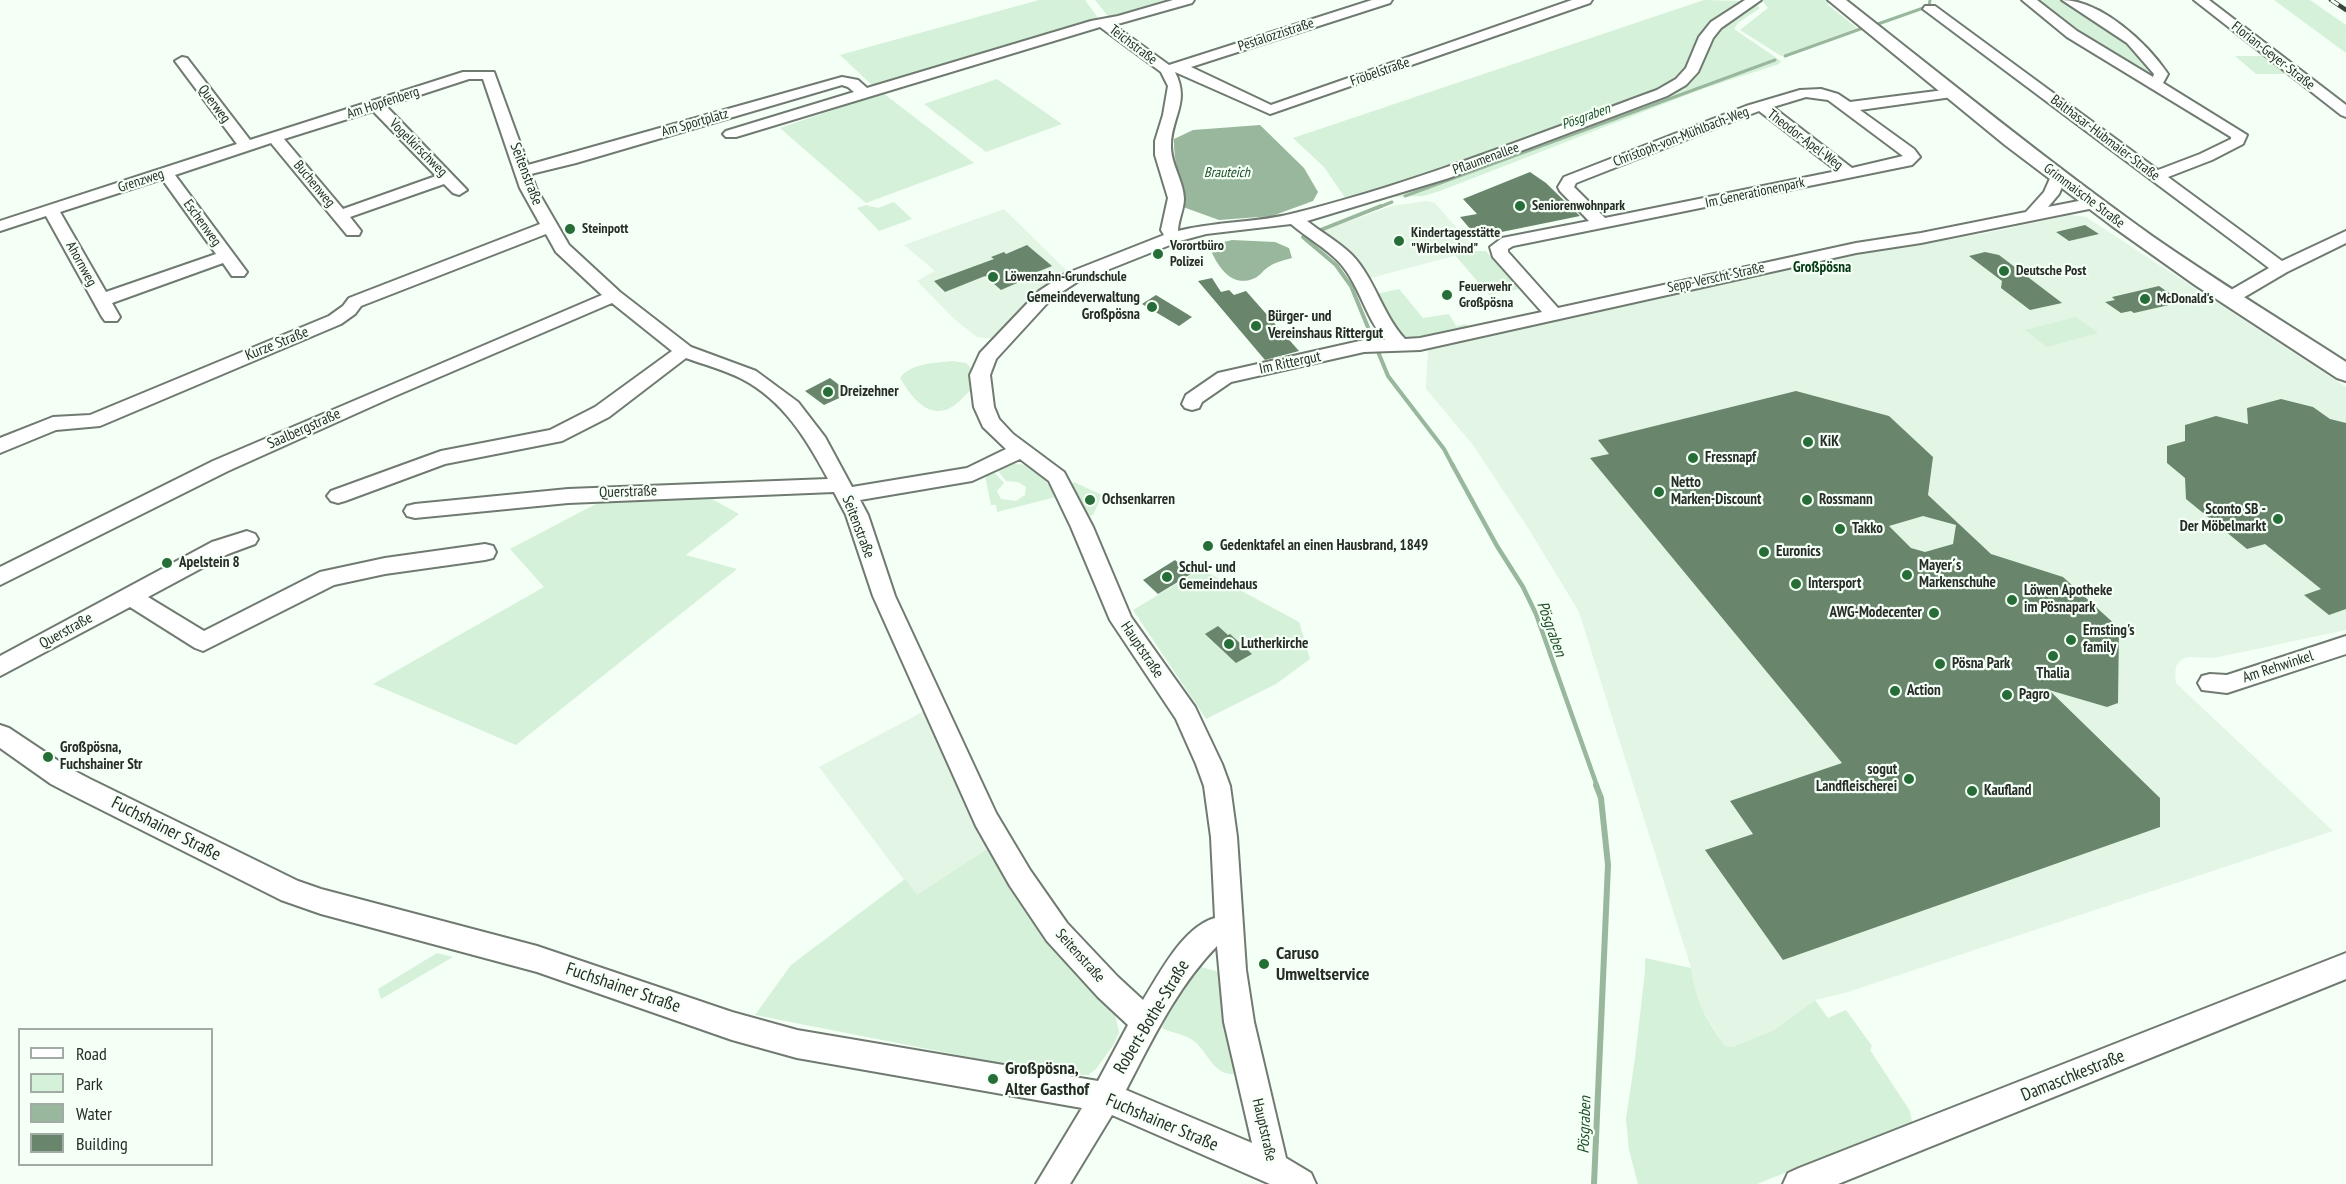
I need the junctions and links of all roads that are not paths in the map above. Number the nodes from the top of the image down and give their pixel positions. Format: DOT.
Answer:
graph roads {
  1 [pos="1187,0"];
  2 [pos="1385,0"];
  3 [pos="1585,0"];
  4 [pos="1754,0"];
  5 [pos="1836,0"];
  6 [pos="2029,0"];
  7 [pos="2069,0"];
  8 [pos="2200,0"];
  9 [pos="1930,9"];
  10 [pos="1104,24"];
  11 [pos="182,61"];
  12 [pos="1173,69"];
  13 [pos="484,74"];
  14 [pos="2152,83"];
  15 [pos="864,93"];
  16 [pos="1952,93"];
  17 [pos="376,105"];
  18 [pos="1762,106"];
  19 [pos="1847,107"];
  20 [pos="2346,112"];
  21 [pos="731,134"];
  22 [pos="278,137"];
  23 [pos="247,147"];
  24 [pos="523,171"];
  25 [pos="166,173"];
  26 [pos="1849,173"];
  27 [pos="2156,176"];
  28 [pos="447,177"];
  29 [pos="2058,177"];
  30 [pos="459,190"];
  31 [pos="2094,204"];
  32 [pos="51,210"];
  33 [pos="2033,214"];
  34 [pos="340,215"];
  35 [pos="1601,223"];
  36 [pos="0,226"];
  37 [pos="549,227"];
  38 [pos="1306,228"];
  39 [pos="353,231"];
  40 [pos="2346,236"];
  41 [pos="1174,237"];
  42 [pos="226,256"];
  43 [pos="2281,267"];
  44 [pos="238,272"];
  45 [pos="614,296"];
  46 [pos="2230,298"];
  47 [pos="102,300"];
  48 [pos="1554,314"];
  49 [pos="111,317"];
  50 [pos="1383,345"];
  51 [pos="684,351"];
  52 [pos="2346,373"];
  53 [pos="1192,404"];
  54 [pos="0,446"];
  55 [pos="1021,450"];
  56 [pos="844,489"];
  57 [pos="338,496"];
  58 [pos="416,511"];
  59 [pos="247,539"];
  60 [pos="485,552"];
  61 [pos="0,577"];
  62 [pos="131,595"];
  63 [pos="2346,645"];
  64 [pos="0,667"];
  65 [pos="2210,683"];
  66 [pos="0,735"];
  67 [pos="1229,928"];
  68 [pos="2346,966"];
  69 [pos="1146,1022"];
  70 [pos="1107,1097"];
  71 [pos="1273,1168"];
  72 [pos="1052,1184"];
  73 [pos="1300,1184"];
  74 [pos="1799,1184"];
  1 -- 10 [label="street, Am Sportplatz"];
  2 -- 12 [label="street, Pestalozzistraße"];
  3 -- 12 [label="street, Fröbelstraße"];
  4 -- 38 [label="street, Pflaumenallee"];
  5 -- 16 [label="main road, Grimmaische Straße"];
  6 -- 14 [label="street"];
  7 -- 14 [label="street"];
  8 -- 20 [label="street, Florian-Geyer-Straße"];
  9 -- 27 [label="street, Balthasar-Hubmaier-Straße"];
  10 -- 12 [label="street, Teichstraße"];
  10 -- 15 [label="street, Am Sportplatz"];
  11 -- 23 [label="street, Querweg"];
  12 -- 41 [label="street, Teichstraße"];
  13 -- 17 [label="street, Am Hopfenberg"];
  13 -- 24 [label="street, Seitenstraße"];
  14 -- 27 [label="street"];
  15 -- 21 [label="street, Am Sportplatz"];
  15 -- 24 [label="street, Am Sportplatz"];
  16 -- 19 [label="street"];
  16 -- 29 [label="main road, Grimmaische Straße"];
  17 -- 22 [label="street, Am Hopfenberg"];
  17 -- 28 [label="street, Vogelkirschweg"];
  18 -- 19 [label="street, Christoph-von-Mühlbach-Weg"];
  18 -- 26 [label="street, Theodor-Apel-Weg"];
  18 -- 35 [label="street, Christoph-von-Mühlbach-Weg"];
  19 -- 26 [label="street, Im Generationenpark"];
  22 -- 23 [label="street, Grenzweg"];
  22 -- 34 [label="street, Buchenweg"];
  23 -- 25 [label="street, Grenzweg"];
  24 -- 37 [label="street, Seitenstraße"];
  25 -- 32 [label="street, Grenzweg"];
  25 -- 42 [label="street, Eschenweg"];
  26 -- 35 [label="street, Im Generationenpark"];
  27 -- 43 [label="street, Balthasar-Hubmaier-Straße"];
  28 -- 30 [label="street, Vogelkirschweg"];
  28 -- 34 [label="street"];
  29 -- 31 [label="main road, Grimmaische Straße"];
  29 -- 33 [label="street"];
  31 -- 33 [label="street, Sepp-Verscht-Straße"];
  31 -- 46 [label="main road, Grimmaische Straße"];
  32 -- 36 [label="street, Grenzweg"];
  32 -- 47 [label="street, Ahornweg"];
  33 -- 48 [label="street, Sepp-Verscht-Straße"];
  34 -- 39 [label="street, Buchenweg"];
  35 -- 48 [label="street, Im Generationenpark"];
  37 -- 45 [label="street, Seitenstraße"];
  37 -- 54 [label="street, Kurze Straße"];
  38 -- 41 [label="street, Pflaumenallee"];
  38 -- 50 [label="street"];
  40 -- 43 [label="street"];
  41 -- 55 [label="street, Hauptstraße"];
  42 -- 44 [label="street, Eschenweg"];
  42 -- 47 [label="street"];
  43 -- 46 [label="street"];
  45 -- 51 [label="street, Seitenstraße"];
  45 -- 61 [label="street, Saalbergstraße"];
  46 -- 52 [label="main road, Grimmaische Straße"];
  47 -- 49 [label="street, Ahornweg"];
  48 -- 50 [label="street, Sepp-Verscht-Straße"];
  50 -- 53 [label="street, Im Rittergut"];
  51 -- 56 [label="street, Seitenstraße"];
  51 -- 57 [label="street"];
  55 -- 56 [label="street, Querstraße"];
  55 -- 67 [label="street, Hauptstraße"];
  56 -- 58 [label="street, Querstraße"];
  56 -- 69 [label="street, Seitenstraße"];
  59 -- 62 [label="street, Querstraße"];
  60 -- 62 [label="street"];
  62 -- 64 [label="street, Querstraße"];
  63 -- 65 [label="street, Am Rehwinkel"];
  66 -- 70 [label="street, Fuchshainer Straße"];
  67 -- 69 [label="street, Robert-Bothe-Straße"];
  67 -- 71 [label="street, Hauptstraße"];
  68 -- 74 [label="street, Damaschkestraße"];
  69 -- 70 [label="street, Robert-Bothe-Straße"];
  70 -- 71 [label="street, Fuchshainer Straße"];
  70 -- 72 [label="street, Robert-Bothe-Straße"];
  71 -- 73 [label="street, Hauptstraße"];
}
